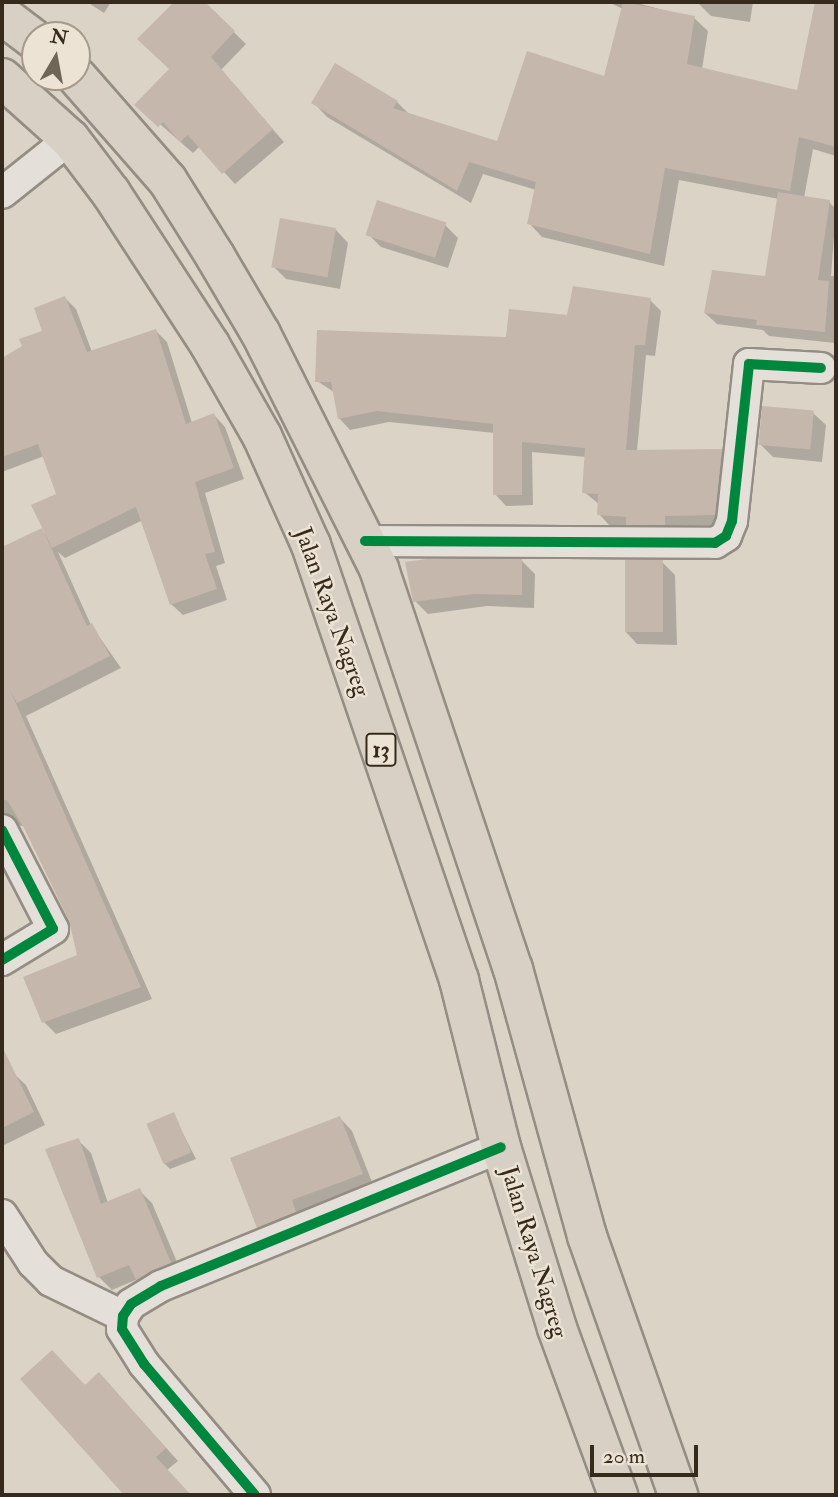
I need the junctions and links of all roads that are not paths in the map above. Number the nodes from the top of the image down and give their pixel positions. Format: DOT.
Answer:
graph roads {
  1 [pos="2,15"];
  2 [pos="21,29"];
  3 [pos="2,78"];
  4 [pos="89,91"];
  5 [pos="70,139"];
  6 [pos="2,193"];
  7 [pos="821,368"];
  8 [pos="365,541"];
  9 [pos="2,830"];
  10 [pos="2,960"];
  11 [pos="501,1147"];
  12 [pos="2,1215"];
  13 [pos="122,1316"];
  14 [pos="255,1495"];
  15 [pos="618,1495"];
  16 [pos="678,1495"];
  1 -- 2 [label="highway"];
  3 -- 5 [label="highway, Jalan Raya Nagreg / 13"];
  4 -- 8 [label="highway, Jalan Raya Nagreg / 13"];
  5 -- 6 [label="street"];
  5 -- 11 [label="highway, Jalan Raya Nagreg / 13"];
  7 -- 8 [label="street"];
  8 -- 16 [label="highway, Jalan Raya Nagreg / 13"];
  9 -- 10 [label="street"];
  11 -- 13 [label="street"];
  11 -- 15 [label="highway, Jalan Raya Nagreg / 13"];
  12 -- 13 [label="street"];
  13 -- 14 [label="street"];
}
